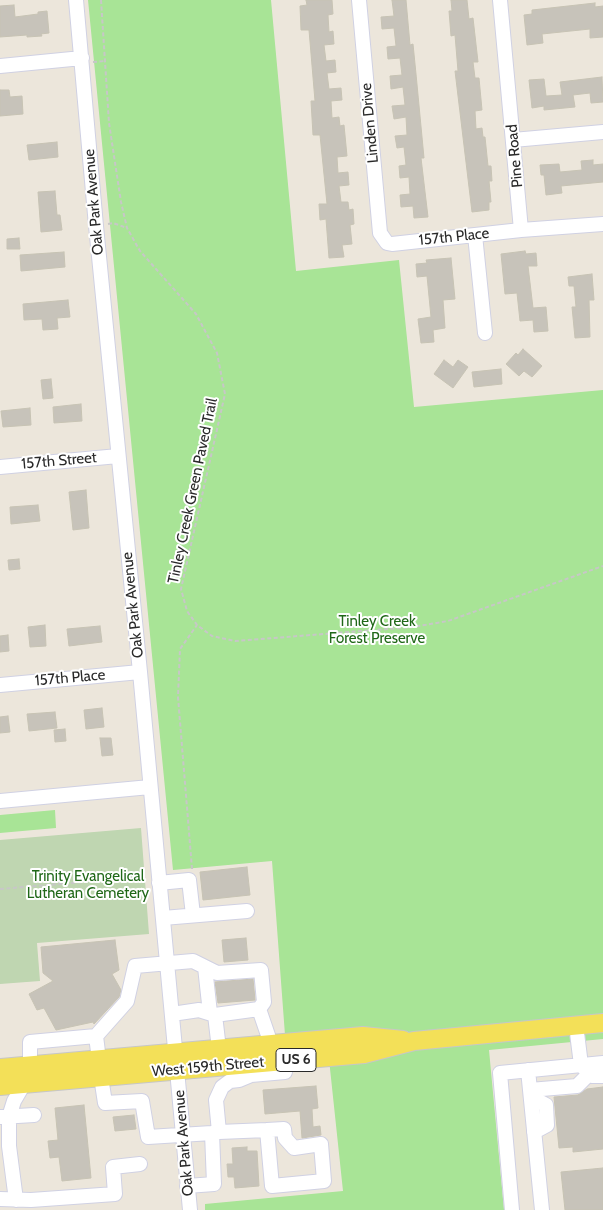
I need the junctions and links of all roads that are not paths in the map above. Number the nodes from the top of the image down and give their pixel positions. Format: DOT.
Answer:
graph roads {
  1 [pos="76,0"];
  2 [pos="359,0"];
  3 [pos="500,0"];
  4 [pos="88,60"];
  5 [pos="0,66"];
  6 [pos="603,132"];
  7 [pos="513,140"];
  8 [pos="603,224"];
  9 [pos="521,230"];
  10 [pos="475,235"];
  11 [pos="387,243"];
  12 [pos="485,332"];
  13 [pos="118,456"];
  14 [pos="0,467"];
  15 [pos="140,672"];
  16 [pos="0,685"];
  17 [pos="150,787"];
  18 [pos="0,801"];
  19 [pos="160,883"];
  20 [pos="247,910"];
  21 [pos="193,915"];
  22 [pos="163,918"];
  23 [pos="167,964"];
  24 [pos="206,967"];
  25 [pos="259,1009"];
  26 [pos="172,1014"];
  27 [pos="212,1014"];
  28 [pos="603,1023"];
  29 [pos="576,1026"];
  30 [pos="96,1036"];
  31 [pos="414,1041"];
  32 [pos="271,1044"];
  33 [pos="219,1049"];
  34 [pos="176,1052"];
  35 [pos="603,1063"];
  36 [pos="30,1066"];
  37 [pos="0,1068"];
  38 [pos="100,1068"];
  39 [pos="177,1070"];
  40 [pos="528,1070"];
  41 [pos="285,1072"];
  42 [pos="591,1072"];
  43 [pos="247,1073"];
  44 [pos="24,1084"];
  45 [pos="0,1086"];
  46 [pos="530,1094"];
  47 [pos="0,1103"];
  48 [pos="34,1115"];
  49 [pos="4,1117"];
  50 [pos="267,1130"];
  51 [pos="216,1133"];
  52 [pos="183,1135"];
  53 [pos="140,1164"];
  54 [pos="188,1186"];
  55 [pos="0,1199"];
  56 [pos="16,1200"];
  57 [pos="190,1210"];
  58 [pos="512,1210"];
  59 [pos="542,1210"];
  1 -- 4 [label="street, Oak Park Avenue"];
  2 -- 11 [label="street, Linden Drive"];
  3 -- 7 [label="street, Pine Road"];
  4 -- 5 [label="street"];
  4 -- 13 [label="street, Oak Park Avenue"];
  6 -- 7 [label="street"];
  7 -- 9 [label="street, Pine Road"];
  8 -- 9 [label="street"];
  9 -- 10 [label="street, 157th Place"];
  10 -- 11 [label="street, 157th Place"];
  10 -- 12 [label="street"];
  13 -- 14 [label="street, 157th Street"];
  13 -- 15 [label="street, Oak Park Avenue"];
  15 -- 16 [label="street, 157th Place"];
  15 -- 17 [label="street, Oak Park Avenue"];
  17 -- 18 [label="street"];
  17 -- 19 [label="street, Oak Park Avenue"];
  19 -- 21 [label="street"];
  19 -- 22 [label="street, Oak Park Avenue"];
  20 -- 21 [label="street"];
  21 -- 22 [label="street"];
  22 -- 23 [label="street, Oak Park Avenue"];
  23 -- 24 [label="street"];
  23 -- 26 [label="street, Oak Park Avenue"];
  23 -- 30 [label="street"];
  24 -- 25 [label="street"];
  24 -- 27 [label="street"];
  25 -- 27 [label="street"];
  25 -- 32 [label="street"];
  26 -- 27 [label="street"];
  26 -- 34 [label="street, Oak Park Avenue"];
  27 -- 33 [label="street"];
  28 -- 29 [label="main road, West 159th Street / US 6"];
  29 -- 31 [label="main road, West 159th Street / US 6"];
  29 -- 42 [label="street"];
  30 -- 36 [label="street"];
  30 -- 38 [label="street"];
  31 -- 32 [label="main road, West 159th Street / US 6"];
  31 -- 43 [label="main road, West 159th Street / US 6"];
  32 -- 33 [label="main road, West 159th Street / US 6"];
  33 -- 34 [label="main road, West 159th Street / US 6"];
  34 -- 38 [label="main road, West 159th Street / US 6"];
  34 -- 39 [label="street, Oak Park Avenue"];
  35 -- 42 [label="street"];
  36 -- 37 [label="main road, West 159th Street / US 6"];
  36 -- 38 [label="main road, West 159th Street / US 6"];
  38 -- 39 [label="main road, West 159th Street / US 6"];
  38 -- 44 [label="main road, West 159th Street / US 6"];
  38 -- 52 [label="street"];
  39 -- 43 [label="main road, West 159th Street / US 6"];
  39 -- 52 [label="street, Oak Park Avenue"];
  40 -- 42 [label="street"];
  40 -- 46 [label="street"];
  40 -- 58 [label="street"];
  41 -- 43 [label="street"];
  42 -- 46 [label="street"];
  43 -- 51 [label="street"];
  44 -- 45 [label="main road, West 159th Street / US 6"];
  44 -- 49 [label="street"];
  46 -- 59 [label="street"];
  47 -- 49 [label="street"];
  48 -- 49 [label="street"];
  49 -- 56 [label="street"];
  50 -- 50 [label="street"];
  50 -- 51 [label="street"];
  51 -- 52 [label="street"];
  51 -- 54 [label="street"];
  52 -- 54 [label="street, Oak Park Avenue"];
  53 -- 56 [label="street"];
  54 -- 57 [label="street, Oak Park Avenue"];
  55 -- 56 [label="street"];
}
